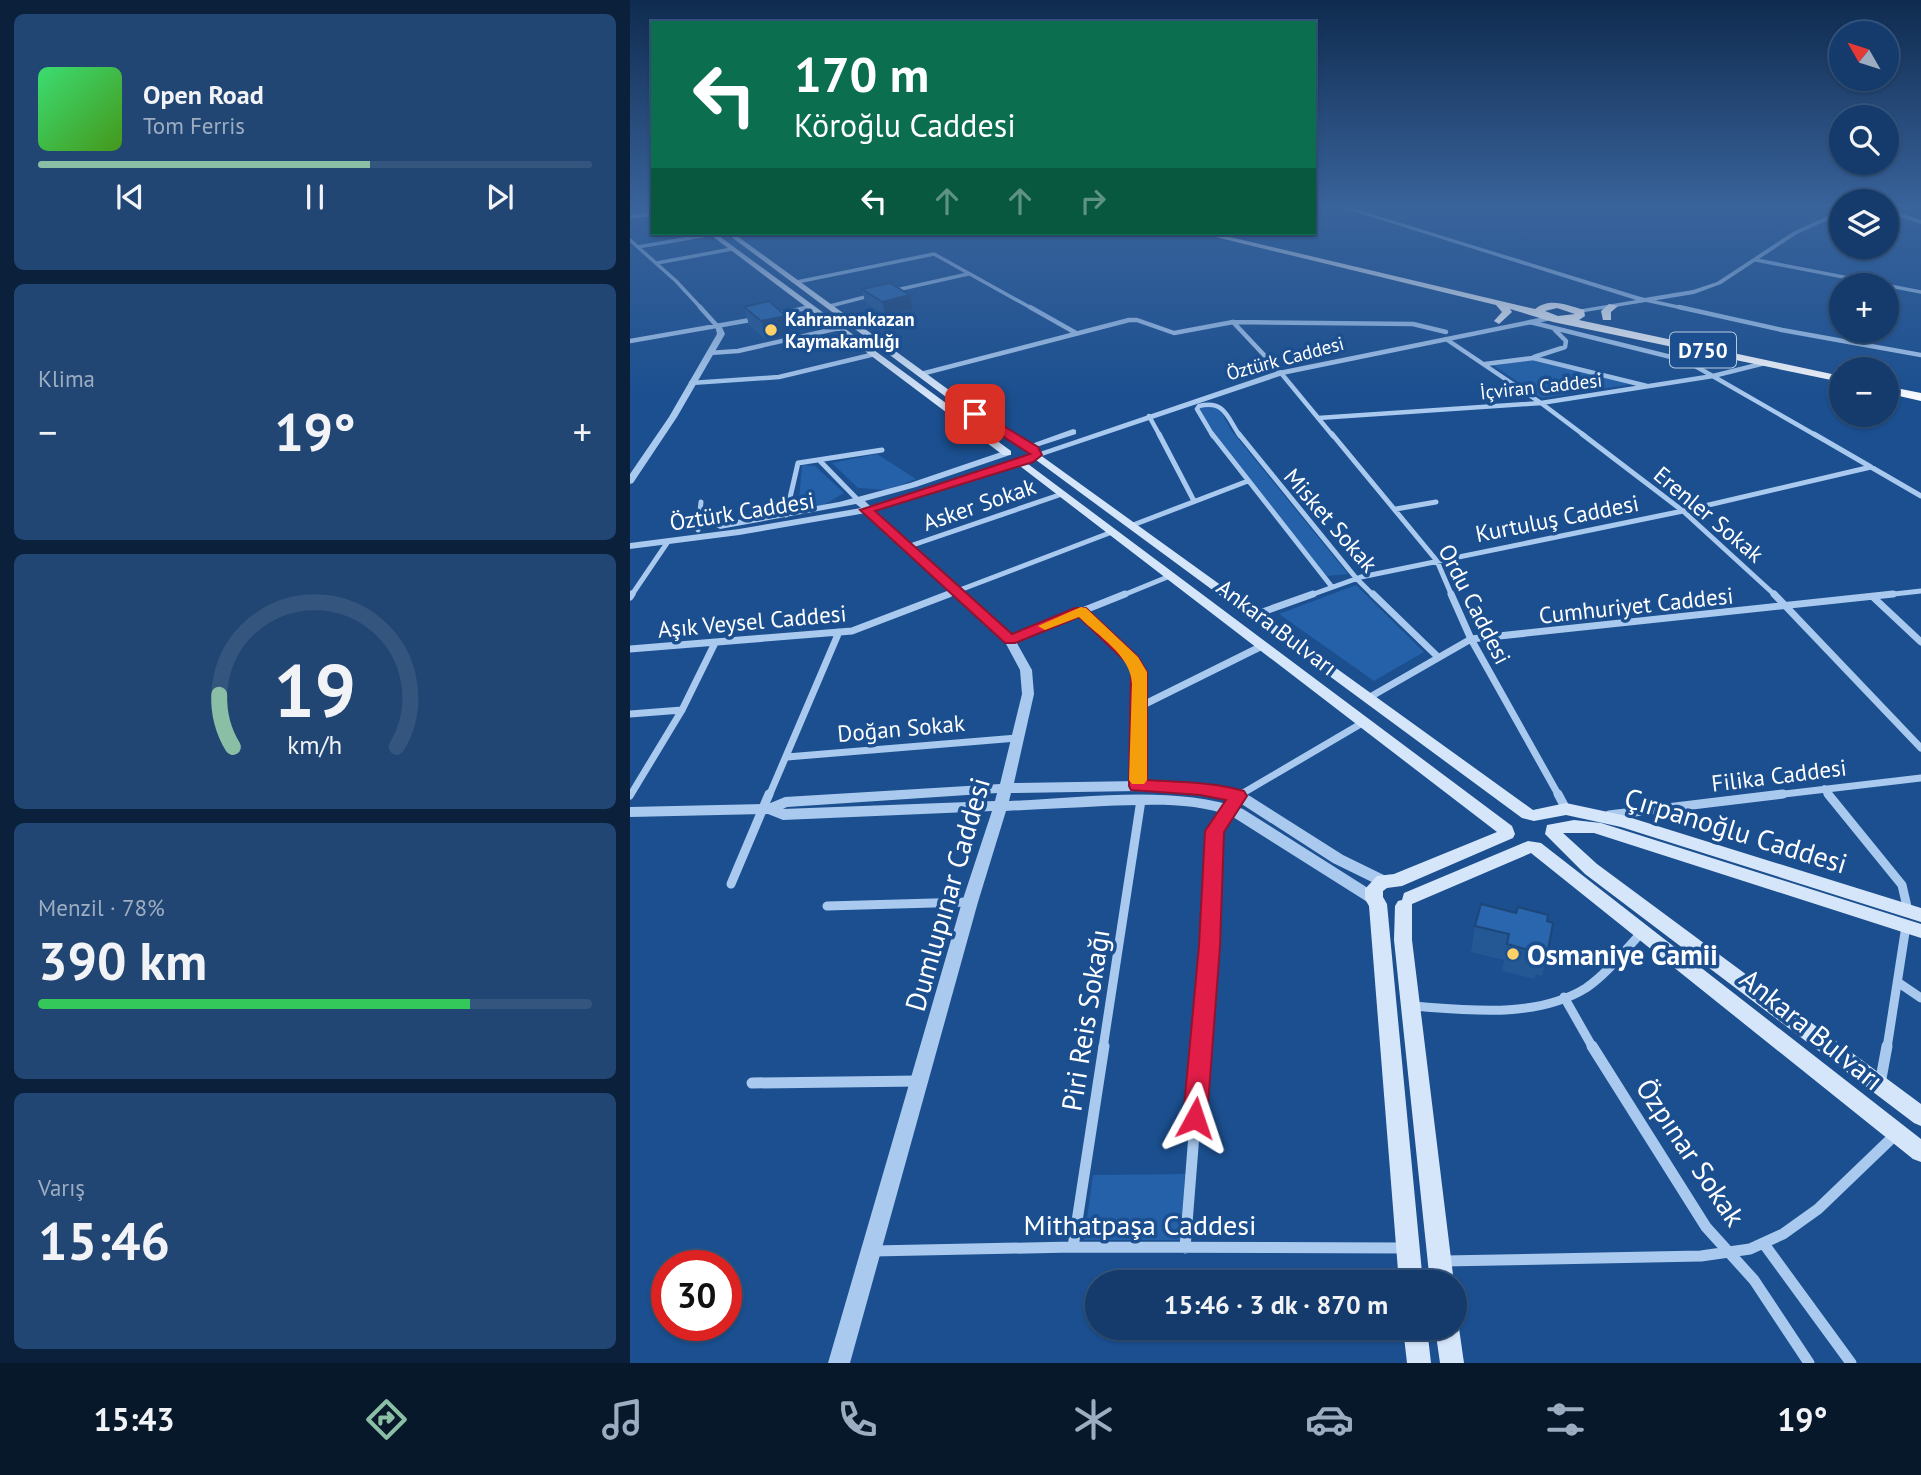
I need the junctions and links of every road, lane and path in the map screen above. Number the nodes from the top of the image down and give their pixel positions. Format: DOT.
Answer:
graph roads {
  1 [pos="664,271"];
  2 [pos="763,271"];
  3 [pos="781,271"];
  4 [pos="853,271"];
  5 [pos="962,271"];
  6 [pos="1362,271"];
  7 [pos="1395,271"];
  8 [pos="1548,271"];
  9 [pos="1739,271"];
  10 [pos="1811,271"];
  11 [pos="968,274"];
  12 [pos="797,282"];
  13 [pos="1921,292"];
  14 [pos="1637,298"];
  15 [pos="1499,303"];
  16 [pos="830,306"];
  17 [pos="1553,306"];
  18 [pos="1566,306"];
  19 [pos="1614,306"];
  20 [pos="812,307"];
  21 [pos="1579,312"];
  22 [pos="1543,315"];
  23 [pos="772,316"];
  24 [pos="758,318"];
  25 [pos="1608,318"];
  26 [pos="1565,320"];
  27 [pos="1499,321"];
  28 [pos="1530,321"];
  29 [pos="1233,322"];
  30 [pos="718,327"];
  31 [pos="839,328"];
  32 [pos="1555,329"];
  33 [pos="1076,333"];
  34 [pos="1446,335"];
  35 [pos="630,341"];
  36 [pos="709,353"];
  37 [pos="875,355"];
  38 [pos="1921,355"];
  39 [pos="1533,358"];
  40 [pos="1765,363"];
  41 [pos="1485,364"];
  42 [pos="1829,368"];
  43 [pos="1278,370"];
  44 [pos="921,374"];
  45 [pos="1713,376"];
  46 [pos="1829,376"];
  47 [pos="691,383"];
  48 [pos="1899,385"];
  49 [pos="1651,387"];
  50 [pos="1921,389"];
  51 [pos="1899,392"];
  52 [pos="1921,397"];
  53 [pos="1541,403"];
  54 [pos="1149,416"];
  55 [pos="1318,418"];
  56 [pos="882,450"];
  57 [pos="1032,451"];
  58 [pos="1007,453"];
  59 [pos="820,461"];
  60 [pos="1020,461"];
  61 [pos="1871,467"];
  62 [pos="630,481"];
  63 [pos="1248,481"];
  64 [pos="1062,494"];
  65 [pos="1921,496"];
  66 [pos="1194,501"];
  67 [pos="701,502"];
  68 [pos="1436,502"];
  69 [pos="862,505"];
  70 [pos="1396,509"];
  71 [pos="1683,511"];
  72 [pos="786,515"];
  73 [pos="1133,525"];
  74 [pos="698,530"];
  75 [pos="1112,532"];
  76 [pos="630,540"];
  77 [pos="667,543"];
  78 [pos="630,546"];
  79 [pos="907,547"];
  80 [pos="1437,561"];
  81 [pos="1170,576"];
  82 [pos="1356,578"];
  83 [pos="1332,587"];
  84 [pos="1921,591"];
  85 [pos="956,593"];
  86 [pos="630,597"];
  87 [pos="1872,597"];
  88 [pos="1788,607"];
  89 [pos="1081,611"];
  90 [pos="1254,615"];
  91 [pos="839,632"];
  92 [pos="1471,639"];
  93 [pos="1010,640"];
  94 [pos="1921,642"];
  95 [pos="715,643"];
  96 [pos="1262,646"];
  97 [pos="630,649"];
  98 [pos="1438,657"];
  99 [pos="1370,697"];
  100 [pos="1139,707"];
  101 [pos="681,710"];
  102 [pos="630,714"];
  103 [pos="1364,722"];
  104 [pos="1017,738"];
  105 [pos="1921,748"];
  106 [pos="787,757"];
  107 [pos="1921,778"];
  108 [pos="1006,788"];
  109 [pos="1824,789"];
  110 [pos="1139,793"];
  111 [pos="630,796"];
  112 [pos="1238,796"];
  113 [pos="999,805"];
  114 [pos="1228,808"];
  115 [pos="767,809"];
  116 [pos="1566,809"];
  117 [pos="630,813"];
  118 [pos="1531,814"];
  119 [pos="1599,816"];
  120 [pos="1507,832"];
  121 [pos="1553,832"];
  122 [pos="1532,847"];
  123 [pos="731,884"];
  124 [pos="1383,891"];
  125 [pos="970,902"];
  126 [pos="1407,902"];
  127 [pos="827,905"];
  128 [pos="1914,921"];
  129 [pos="1644,931"];
  130 [pos="1899,983"];
  131 [pos="1564,997"];
  132 [pos="1921,998"];
  133 [pos="1411,1006"];
  134 [pos="920,1081"];
  135 [pos="752,1083"];
  136 [pos="1880,1085"];
  137 [pos="1921,1116"];
  138 [pos="1897,1133"];
  139 [pos="1921,1152"];
  140 [pos="1764,1244"];
  141 [pos="1073,1247"];
  142 [pos="1185,1248"];
  143 [pos="1408,1248"];
  144 [pos="872,1251"];
  145 [pos="1730,1253"];
  146 [pos="1439,1261"];
  147 [pos="1410,1270"];
  148 [pos="1440,1270"];
  149 [pos="1416,1340"];
  150 [pos="1448,1340"];
  151 [pos="839,1363"];
  152 [pos="1419,1363"];
  153 [pos="1451,1363"];
  154 [pos="1809,1363"];
  155 [pos="1851,1363"];
  1 -- 30 [label="street"];
  2 -- 20 [label="main road, Ankara Bulvarı"];
  3 -- 12 [label="main road, Ankara Bulvarı"];
  4 -- 12 [label="street"];
  5 -- 11 [label="street"];
  6 -- 15 [label="highway"];
  7 -- 17 [label="highway"];
  8 -- 14 [label="street"];
  9 -- 14 [label="street"];
  10 -- 13 [label="street"];
  11 -- 16 [label="street"];
  11 -- 33 [label="street"];
  12 -- 16 [label="main road, Ankara Bulvarı"];
  14 -- 18 [label="street"];
  14 -- 19 [label="street"];
  14 -- 38 [label="street"];
  15 -- 22 [label="highway"];
  15 -- 27 [label="highway"];
  16 -- 44 [label="main road, Ankara Bulvarı"];
  17 -- 18 [label="highway"];
  17 -- 22 [label="highway"];
  18 -- 21 [label="highway"];
  19 -- 21 [label="street"];
  19 -- 25 [label="highway"];
  20 -- 23 [label="street"];
  20 -- 31 [label="main road, Ankara Bulvarı"];
  21 -- 25 [label="highway, D750"];
  21 -- 26 [label="highway"];
  22 -- 26 [label="highway"];
  22 -- 27 [label="street, Öztürk Caddesi"];
  22 -- 28 [label="street, Öztürk Caddesi"];
  24 -- 30 [label="street"];
  25 -- 42 [label="highway, D750"];
  26 -- 40 [label="highway, D750"];
  27 -- 34 [label="street, Öztürk Caddesi"];
  28 -- 32 [label="street"];
  28 -- 34 [label="street, Öztürk Caddesi"];
  29 -- 33 [label="street, Erenler Sokak"];
  29 -- 34 [label="street, Erenler Sokak"];
  29 -- 43 [label="street, Ordu Caddesi"];
  30 -- 35 [label="street"];
  30 -- 36 [label="street"];
  31 -- 36 [label="street"];
  31 -- 37 [label="main road, Ankara Bulvarı"];
  32 -- 39 [label="street"];
  32 -- 45 [label="street"];
  33 -- 44 [label="street"];
  34 -- 41 [label="street, Erenler Sokak"];
  34 -- 43 [label="street, Öztürk Caddesi"];
  36 -- 47 [label="street"];
  37 -- 47 [label="street"];
  37 -- 58 [label="main road, Ankara Bulvarı"];
  39 -- 41 [label="street"];
  39 -- 49 [label="street"];
  40 -- 45 [label="street, İçviran Caddesi"];
  40 -- 46 [label="highway, D750"];
  41 -- 53 [label="street, Erenler Sokak"];
  43 -- 54 [label="street, Öztürk Caddesi"];
  43 -- 55 [label="street, Ordu Caddesi"];
  43 -- 57 [label="street, Öztürk Caddesi"];
  44 -- 57 [label="main road, Ankara Bulvarı"];
  45 -- 49 [label="street, İçviran Caddesi"];
  45 -- 61 [label="street"];
  47 -- 62 [label="street"];
  48 -- 50 [label="highway"];
  49 -- 53 [label="street, İçviran Caddesi"];
  51 -- 52 [label="highway"];
  53 -- 55 [label="street, İçviran Caddesi"];
  53 -- 71 [label="street, Erenler Sokak"];
  54 -- 57 [label="street, Öztürk Caddesi"];
  54 -- 66 [label="street"];
  55 -- 70 [label="street, Ordu Caddesi"];
  56 -- 59 [label="street"];
  57 -- 58 [label="main road"];
  57 -- 60 [label="main road"];
  57 -- 73 [label="main road, Ankara Bulvarı"];
  58 -- 60 [label="main road, Ankara Bulvarı"];
  58 -- 69 [label="street, Öztürk Caddesi"];
  59 -- 69 [label="street"];
  59 -- 72 [label="street"];
  60 -- 64 [label="main road, Ankara Bulvarı"];
  60 -- 69 [label="street, Öztürk Caddesi"];
  61 -- 65 [label="street"];
  61 -- 71 [label="street, Kurtuluş Caddesi"];
  63 -- 66 [label="street"];
  63 -- 82 [label="street, Misket Sokak"];
  63 -- 83 [label="street"];
  64 -- 75 [label="main road, Ankara Bulvarı"];
  64 -- 79 [label="street, Asker Sokak"];
  66 -- 73 [label="street"];
  67 -- 74 [label="street"];
  68 -- 70 [label="street"];
  69 -- 72 [label="street, Öztürk Caddesi"];
  69 -- 77 [label="street, Öztürk Caddesi"];
  69 -- 79 [label="street, Dumlupınar Caddesi"];
  70 -- 80 [label="street, Ordu Caddesi"];
  71 -- 80 [label="street, Kurtuluş Caddesi"];
  71 -- 88 [label="street, Erenler Sokak"];
  72 -- 74 [label="street, Öztürk Caddesi"];
  73 -- 90 [label="main road, Ankara Bulvarı"];
  74 -- 76 [label="street, Öztürk Caddesi"];
  75 -- 81 [label="main road, Ankara Bulvarı"];
  75 -- 85 [label="street, Aşık Veysel Caddesi"];
  77 -- 78 [label="street, Öztürk Caddesi"];
  77 -- 86 [label="street"];
  79 -- 85 [label="street, Dumlupınar Caddesi"];
  80 -- 82 [label="street, Kurtuluş Caddesi"];
  80 -- 92 [label="street, Ordu Caddesi"];
  81 -- 89 [label="street"];
  81 -- 96 [label="main road, Ankara Bulvarı"];
  82 -- 83 [label="street, Kurtuluş Caddesi"];
  82 -- 98 [label="street, Misket Sokak"];
  83 -- 90 [label="street, Kurtuluş Caddesi"];
  84 -- 87 [label="street, Cumhuriyet Caddesi"];
  85 -- 91 [label="street, Aşık Veysel Caddesi"];
  85 -- 93 [label="street, Dumlupınar Caddesi"];
  87 -- 88 [label="street, Cumhuriyet Caddesi"];
  87 -- 94 [label="street"];
  88 -- 92 [label="street, Cumhuriyet Caddesi"];
  88 -- 105 [label="street, Erenler Sokak"];
  89 -- 93 [label="street"];
  89 -- 100 [label="street, Piri Reis Sokağı"];
  90 -- 99 [label="main road, Ankara Bulvarı"];
  91 -- 95 [label="street, Aşık Veysel Caddesi"];
  91 -- 106 [label="street"];
  92 -- 98 [label="street, Cumhuriyet Caddesi"];
  92 -- 116 [label="street, Ordu Caddesi"];
  93 -- 104 [label="street, Dumlupınar Caddesi"];
  95 -- 97 [label="street, Aşık Veysel Caddesi"];
  95 -- 101 [label="street"];
  96 -- 100 [label="street"];
  96 -- 103 [label="main road, Ankara Bulvarı"];
  98 -- 99 [label="street, Cumhuriyet Caddesi"];
  99 -- 118 [label="main road, Ankara Bulvarı"];
  100 -- 110 [label="street, Piri Reis Sokağı"];
  101 -- 102 [label="street"];
  101 -- 111 [label="street"];
  103 -- 112 [label="street"];
  103 -- 120 [label="main road, Ankara Bulvarı"];
  104 -- 106 [label="street, Doğan Sokak"];
  104 -- 108 [label="street, Dumlupınar Caddesi"];
  106 -- 115 [label="street"];
  107 -- 109 [label="street, Filika Caddesi"];
  108 -- 110 [label="street"];
  108 -- 113 [label="street, Dumlupınar Caddesi"];
  108 -- 115 [label="street"];
  109 -- 119 [label="street, Filika Caddesi"];
  109 -- 128 [label="street"];
  110 -- 112 [label="street"];
  110 -- 113 [label="street"];
  110 -- 114 [label="street"];
  110 -- 141 [label="street, Piri Reis Sokağı"];
  112 -- 114 [label="street"];
  112 -- 124 [label="street"];
  113 -- 115 [label="street"];
  113 -- 125 [label="street, Dumlupınar Caddesi"];
  114 -- 124 [label="street"];
  114 -- 142 [label="street"];
  115 -- 117 [label="street"];
  115 -- 123 [label="street"];
  116 -- 118 [label="main road, Çırpanoğlu Caddesi"];
  116 -- 119 [label="main road, Çırpanoğlu Caddesi"];
  118 -- 120 [label="main road"];
  118 -- 121 [label="main road, Ankara Bulvarı"];
  119 -- 128 [label="main road, Çırpanoğlu Caddesi"];
  120 -- 122 [label="main road, Ankara Bulvarı"];
  120 -- 124 [label="main road"];
  121 -- 122 [label="main road"];
  121 -- 128 [label="main road, Çırpanoğlu Caddesi"];
  121 -- 136 [label="main road, Ankara Bulvarı"];
  122 -- 126 [label="main road"];
  122 -- 129 [label="main road, Ankara Bulvarı"];
  124 -- 126 [label="main road"];
  124 -- 126 [label="main road"];
  124 -- 143 [label="main road"];
  125 -- 127 [label="street"];
  125 -- 134 [label="street, Dumlupınar Caddesi"];
  126 -- 133 [label="main road"];
  128 -- 130 [label="street"];
  129 -- 131 [label="street"];
  129 -- 138 [label="main road, Ankara Bulvarı"];
  130 -- 132 [label="street"];
  130 -- 136 [label="street"];
  131 -- 133 [label="street"];
  131 -- 145 [label="street, Özpınar Sokak"];
  133 -- 146 [label="main road"];
  134 -- 135 [label="street"];
  134 -- 144 [label="street, Dumlupınar Caddesi"];
  136 -- 137 [label="main road, Ankara Bulvarı"];
  138 -- 139 [label="main road, Ankara Bulvarı"];
  138 -- 140 [label="street"];
  140 -- 145 [label="street"];
  140 -- 155 [label="street"];
  141 -- 142 [label="street, Mithatpaşa Caddesi"];
  141 -- 144 [label="street, Mithatpaşa Caddesi"];
  142 -- 143 [label="street, Mithatpaşa Caddesi"];
  143 -- 147 [label="main road"];
  144 -- 151 [label="street, Dumlupınar Caddesi"];
  145 -- 146 [label="street"];
  145 -- 154 [label="street, Özpınar Sokak"];
  146 -- 148 [label="main road"];
  149 -- 152 [label="main road"];
  150 -- 153 [label="main road"];
}
